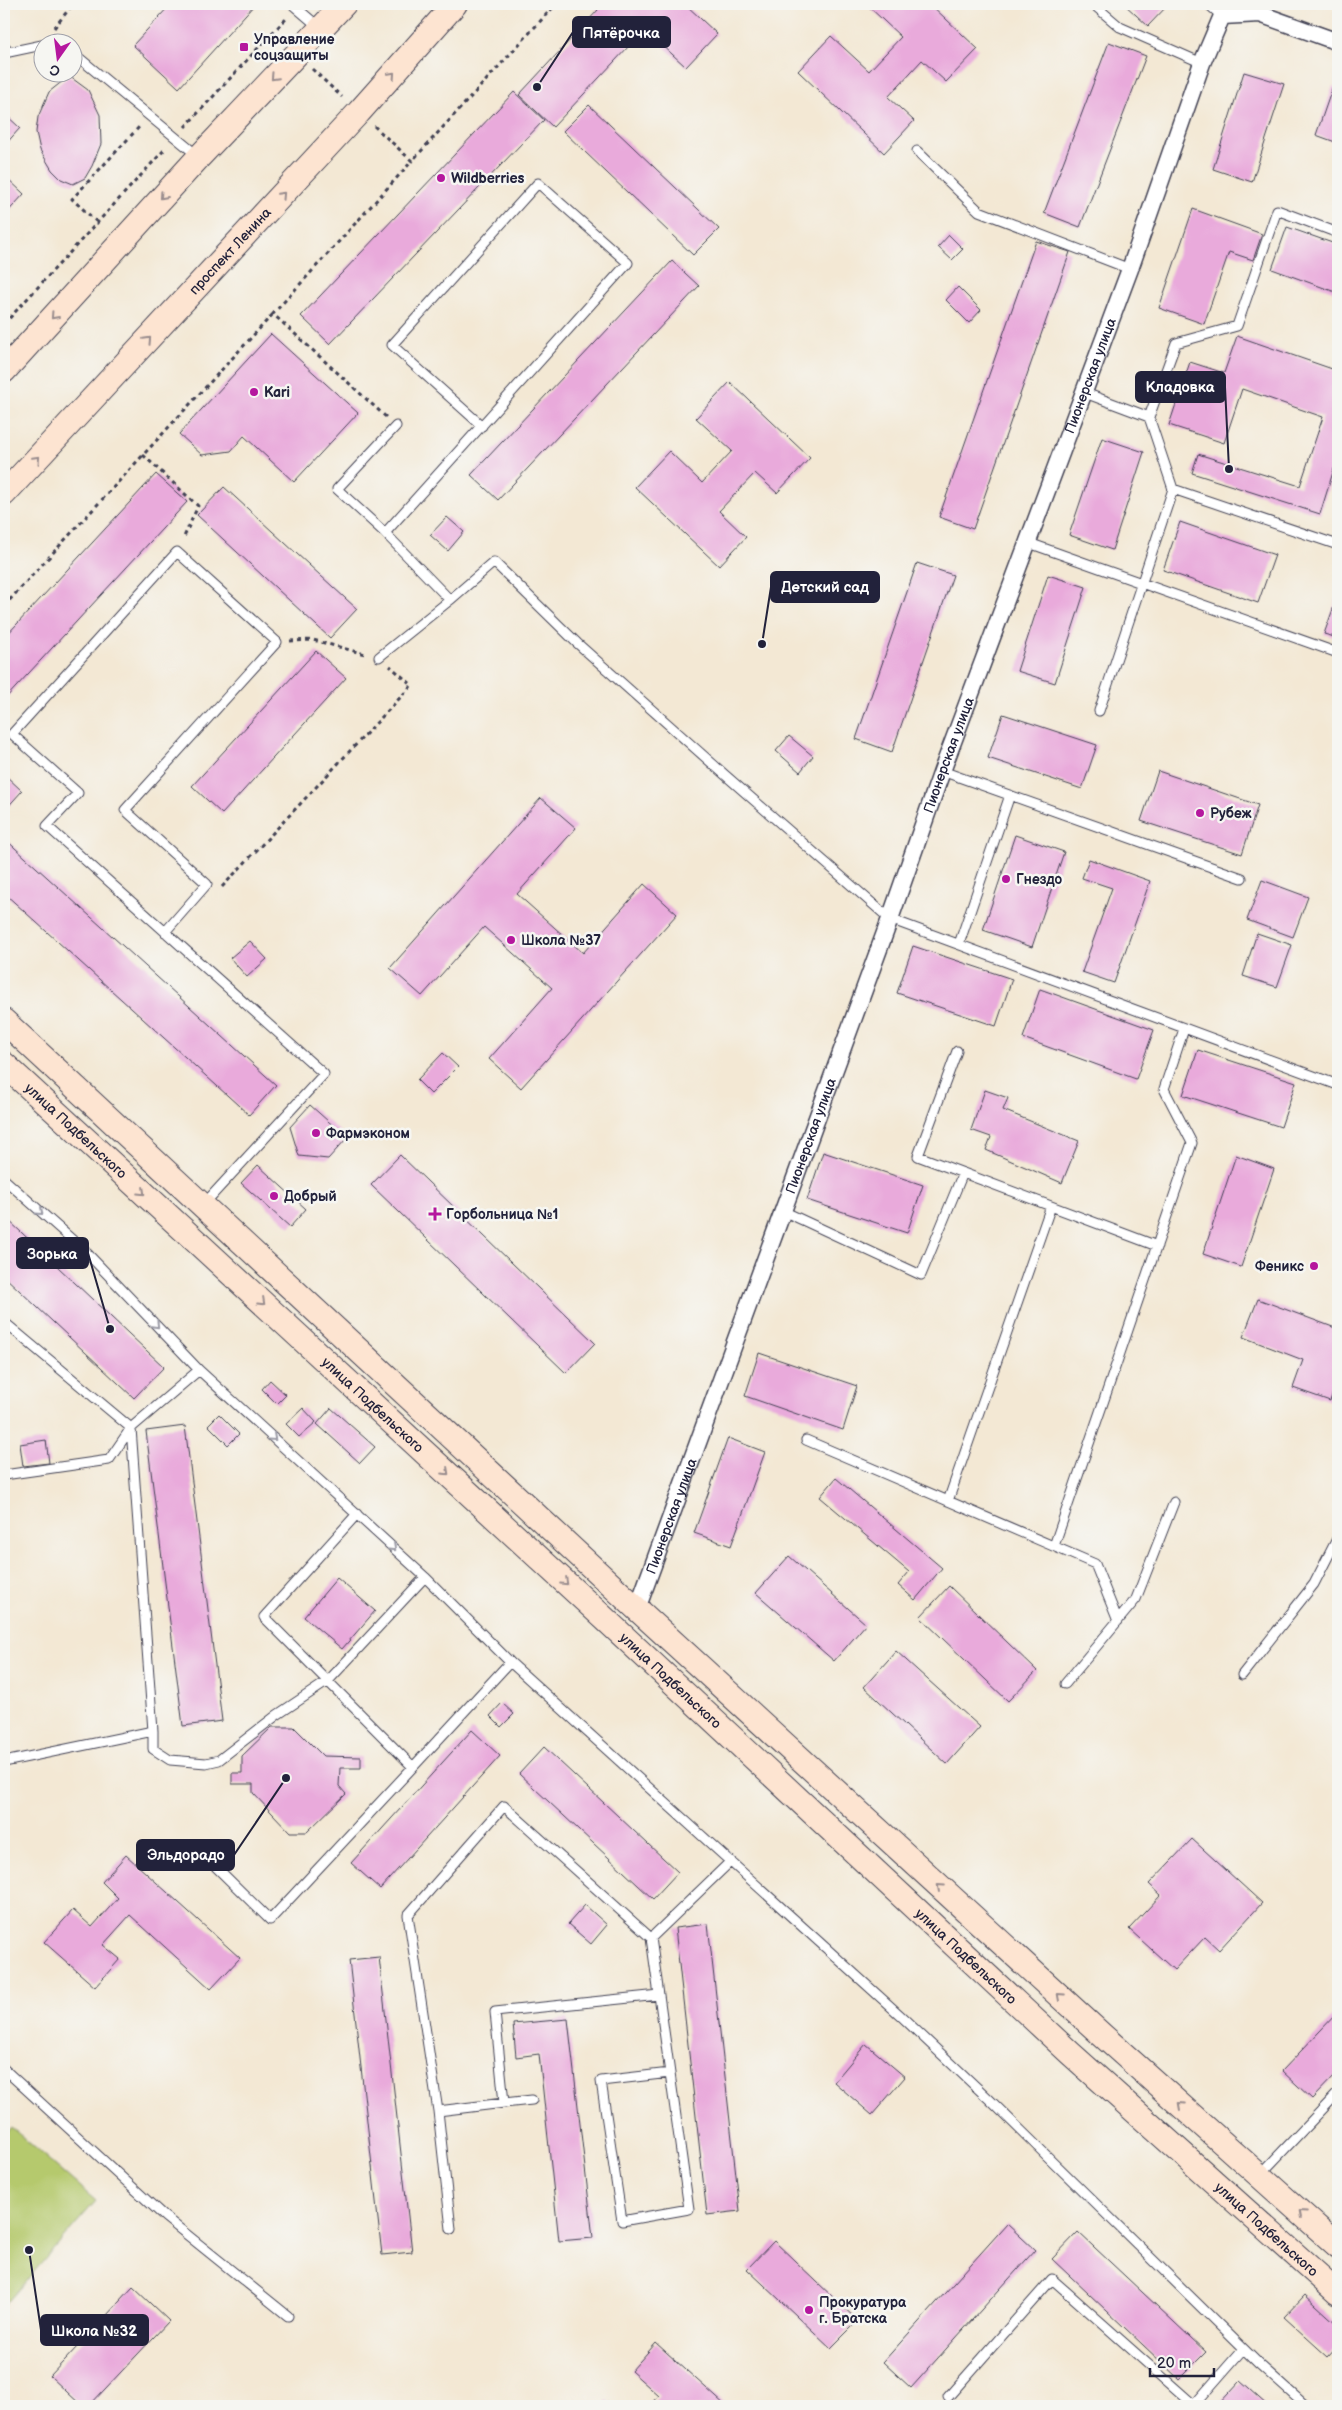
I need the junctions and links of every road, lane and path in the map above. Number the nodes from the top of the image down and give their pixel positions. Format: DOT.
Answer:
graph roads {
  1 [pos="73,4"];
  2 [pos="344,4"];
  3 [pos="455,4"];
  4 [pos="556,4"];
  5 [pos="1093,4"];
  6 [pos="1208,4"];
  7 [pos="294,6"];
  8 [pos="1224,10"];
  9 [pos="320,28"];
  10 [pos="55,32"];
  11 [pos="273,32"];
  12 [pos="1338,42"];
  13 [pos="4,47"];
  14 [pos="32,48"];
  15 [pos="296,54"];
  16 [pos="82,60"];
  17 [pos="1202,63"];
  18 [pos="359,112"];
  19 [pos="149,116"];
  20 [pos="176,138"];
  21 [pos="918,150"];
  22 [pos="199,157"];
  23 [pos="412,161"];
  24 [pos="98,222"];
  25 [pos="1338,233"];
  26 [pos="1130,269"];
  27 [pos="273,314"];
  28 [pos="4,324"];
  29 [pos="4,372"];
  30 [pos="1085,393"];
  31 [pos="1149,417"];
  32 [pos="396,426"];
  33 [pos="482,426"];
  34 [pos="143,455"];
  35 [pos="1173,489"];
  36 [pos="4,494"];
  37 [pos="385,533"];
  38 [pos="1029,544"];
  39 [pos="1338,545"];
  40 [pos="177,552"];
  41 [pos="1141,583"];
  42 [pos="450,600"];
  43 [pos="4,606"];
  44 [pos="277,642"];
  45 [pos="1338,653"];
  46 [pos="379,657"];
  47 [pos="1099,711"];
  48 [pos="942,771"];
  49 [pos="1010,794"];
  50 [pos="1242,878"];
  51 [pos="207,884"];
  52 [pos="890,919"];
  53 [pos="165,932"];
  54 [pos="959,944"];
  55 [pos="4,1022"];
  56 [pos="1184,1028"];
  57 [pos="958,1051"];
  58 [pos="4,1064"];
  59 [pos="1338,1085"];
  60 [pos="963,1173"];
  61 [pos="4,1179"];
  62 [pos="202,1206"];
  63 [pos="1050,1206"];
  64 [pos="783,1212"];
  65 [pos="1157,1246"];
  66 [pos="4,1322"];
  67 [pos="199,1370"];
  68 [pos="131,1428"];
  69 [pos="806,1440"];
  70 [pos="4,1475"];
  71 [pos="948,1501"];
  72 [pos="1174,1502"];
  73 [pos="357,1514"];
  74 [pos="1338,1537"];
  75 [pos="1054,1546"];
  76 [pos="424,1577"];
  77 [pos="637,1609"];
  78 [pos="1118,1621"];
  79 [pos="510,1662"];
  80 [pos="1242,1674"];
  81 [pos="328,1681"];
  82 [pos="1066,1684"];
  83 [pos="153,1731"];
  84 [pos="788,1747"];
  85 [pos="4,1762"];
  86 [pos="413,1767"];
  87 [pos="767,1770"];
  88 [pos="731,1861"];
  89 [pos="213,1864"];
  90 [pos="651,1938"];
  91 [pos="659,1995"];
  92 [pos="4,2069"];
  93 [pos="670,2074"];
  94 [pos="1338,2093"];
  95 [pos="532,2100"];
  96 [pos="504,2103"];
  97 [pos="438,2111"];
  98 [pos="1260,2175"];
  99 [pos="451,2230"];
  100 [pos="1338,2246"];
  101 [pos="1338,2293"];
  102 [pos="288,2316"];
  103 [pos="1243,2349"];
  104 [pos="948,2397"];
  105 [pos="1195,2406"];
  106 [pos="1306,2406"];
  1 -- 10 [label="path"];
  2 -- 9 [label="main road"];
  18 -- 3 [label="main road, проспект Ленина, one-way"];
  4 -- 23 [label="path"];
  5 -- 17 [label="lane"];
  6 -- 8 [label="lane"];
  7 -- 9 [label="lane"];
  7 -- 11 [label="path"];
  8 -- 12 [label="street"];
  8 -- 17 [label="street, Пионерская улица"];
  9 -- 15 [label="main road"];
  11 -- 15 [label="path"];
  11 -- 20 [label="path"];
  13 -- 14 [label="lane"];
  15 -- 18 [label="path"];
  15 -- 22 [label="main road, one-way"];
  16 -- 19 [label="lane"];
  17 -- 26 [label="street, Пионерская улица"];
  18 -- 23 [label="path"];
  36 -- 18 [label="main road, проспект Ленина, one-way"];
  19 -- 20 [label="lane"];
  19 -- 24 [label="path"];
  20 -- 22 [label="lane"];
  20 -- 24 [label="path"];
  21 -- 26 [label="lane"];
  22 -- 29 [label="main road, one-way"];
  23 -- 27 [label="path"];
  24 -- 28 [label="path"];
  25 -- 31 [label="lane"];
  26 -- 30 [label="street, Пионерская улица"];
  27 -- 32 [label="path"];
  27 -- 34 [label="path"];
  30 -- 31 [label="lane"];
  30 -- 38 [label="street, Пионерская улица"];
  31 -- 35 [label="lane"];
  32 -- 37 [label="lane"];
  33 -- 33 [label="lane"];
  33 -- 37 [label="lane"];
  34 -- 40 [label="path"];
  34 -- 43 [label="path"];
  35 -- 39 [label="lane"];
  35 -- 41 [label="lane"];
  37 -- 42 [label="lane"];
  38 -- 41 [label="lane"];
  38 -- 48 [label="street, Пионерская улица"];
  40 -- 44 [label="lane"];
  40 -- 53 [label="lane"];
  41 -- 45 [label="lane"];
  41 -- 47 [label="lane"];
  42 -- 46 [label="lane"];
  42 -- 52 [label="lane"];
  44 -- 46 [label="path"];
  44 -- 51 [label="lane"];
  46 -- 51 [label="path"];
  48 -- 49 [label="lane"];
  48 -- 52 [label="street, Пионерская улица"];
  49 -- 50 [label="lane"];
  49 -- 54 [label="lane"];
  51 -- 53 [label="lane"];
  52 -- 54 [label="lane"];
  52 -- 64 [label="street, Пионерская улица"];
  53 -- 62 [label="lane"];
  54 -- 56 [label="lane"];
  55 -- 62 [label="main road"];
  56 -- 59 [label="lane"];
  56 -- 65 [label="lane"];
  57 -- 60 [label="lane"];
  58 -- 87 [label="main road, улица Подбельского, one-way"];
  60 -- 63 [label="lane"];
  60 -- 64 [label="lane"];
  61 -- 67 [label="lane, one-way"];
  62 -- 77 [label="main road"];
  63 -- 65 [label="lane"];
  63 -- 71 [label="lane"];
  64 -- 77 [label="street, Пионерская улица"];
  65 -- 75 [label="lane"];
  66 -- 68 [label="lane"];
  67 -- 68 [label="lane"];
  67 -- 73 [label="lane, one-way"];
  68 -- 70 [label="lane"];
  68 -- 83 [label="lane"];
  69 -- 71 [label="lane"];
  71 -- 75 [label="lane"];
  72 -- 78 [label="lane"];
  73 -- 76 [label="lane, one-way"];
  73 -- 81 [label="lane"];
  74 -- 80 [label="lane"];
  75 -- 78 [label="lane"];
  76 -- 79 [label="lane"];
  76 -- 81 [label="lane"];
  77 -- 84 [label="main road"];
  78 -- 82 [label="lane"];
  79 -- 86 [label="lane"];
  79 -- 88 [label="lane"];
  81 -- 83 [label="lane"];
  81 -- 86 [label="lane"];
  83 -- 85 [label="lane"];
  84 -- 87 [label="main road"];
  98 -- 84 [label="main road, one-way"];
  86 -- 89 [label="lane"];
  87 -- 101 [label="main road, улица Подбельского"];
  88 -- 90 [label="lane"];
  88 -- 103 [label="lane"];
  90 -- 91 [label="lane"];
  90 -- 97 [label="lane"];
  91 -- 93 [label="lane"];
  91 -- 96 [label="lane"];
  92 -- 102 [label="lane"];
  94 -- 98 [label="lane"];
  95 -- 96 [label="lane"];
  96 -- 97 [label="lane"];
  97 -- 99 [label="lane"];
  100 -- 98 [label="main road, one-way"];
  103 -- 105 [label="lane"];
  103 -- 106 [label="lane"];
  104 -- 105 [label="lane"];
}
